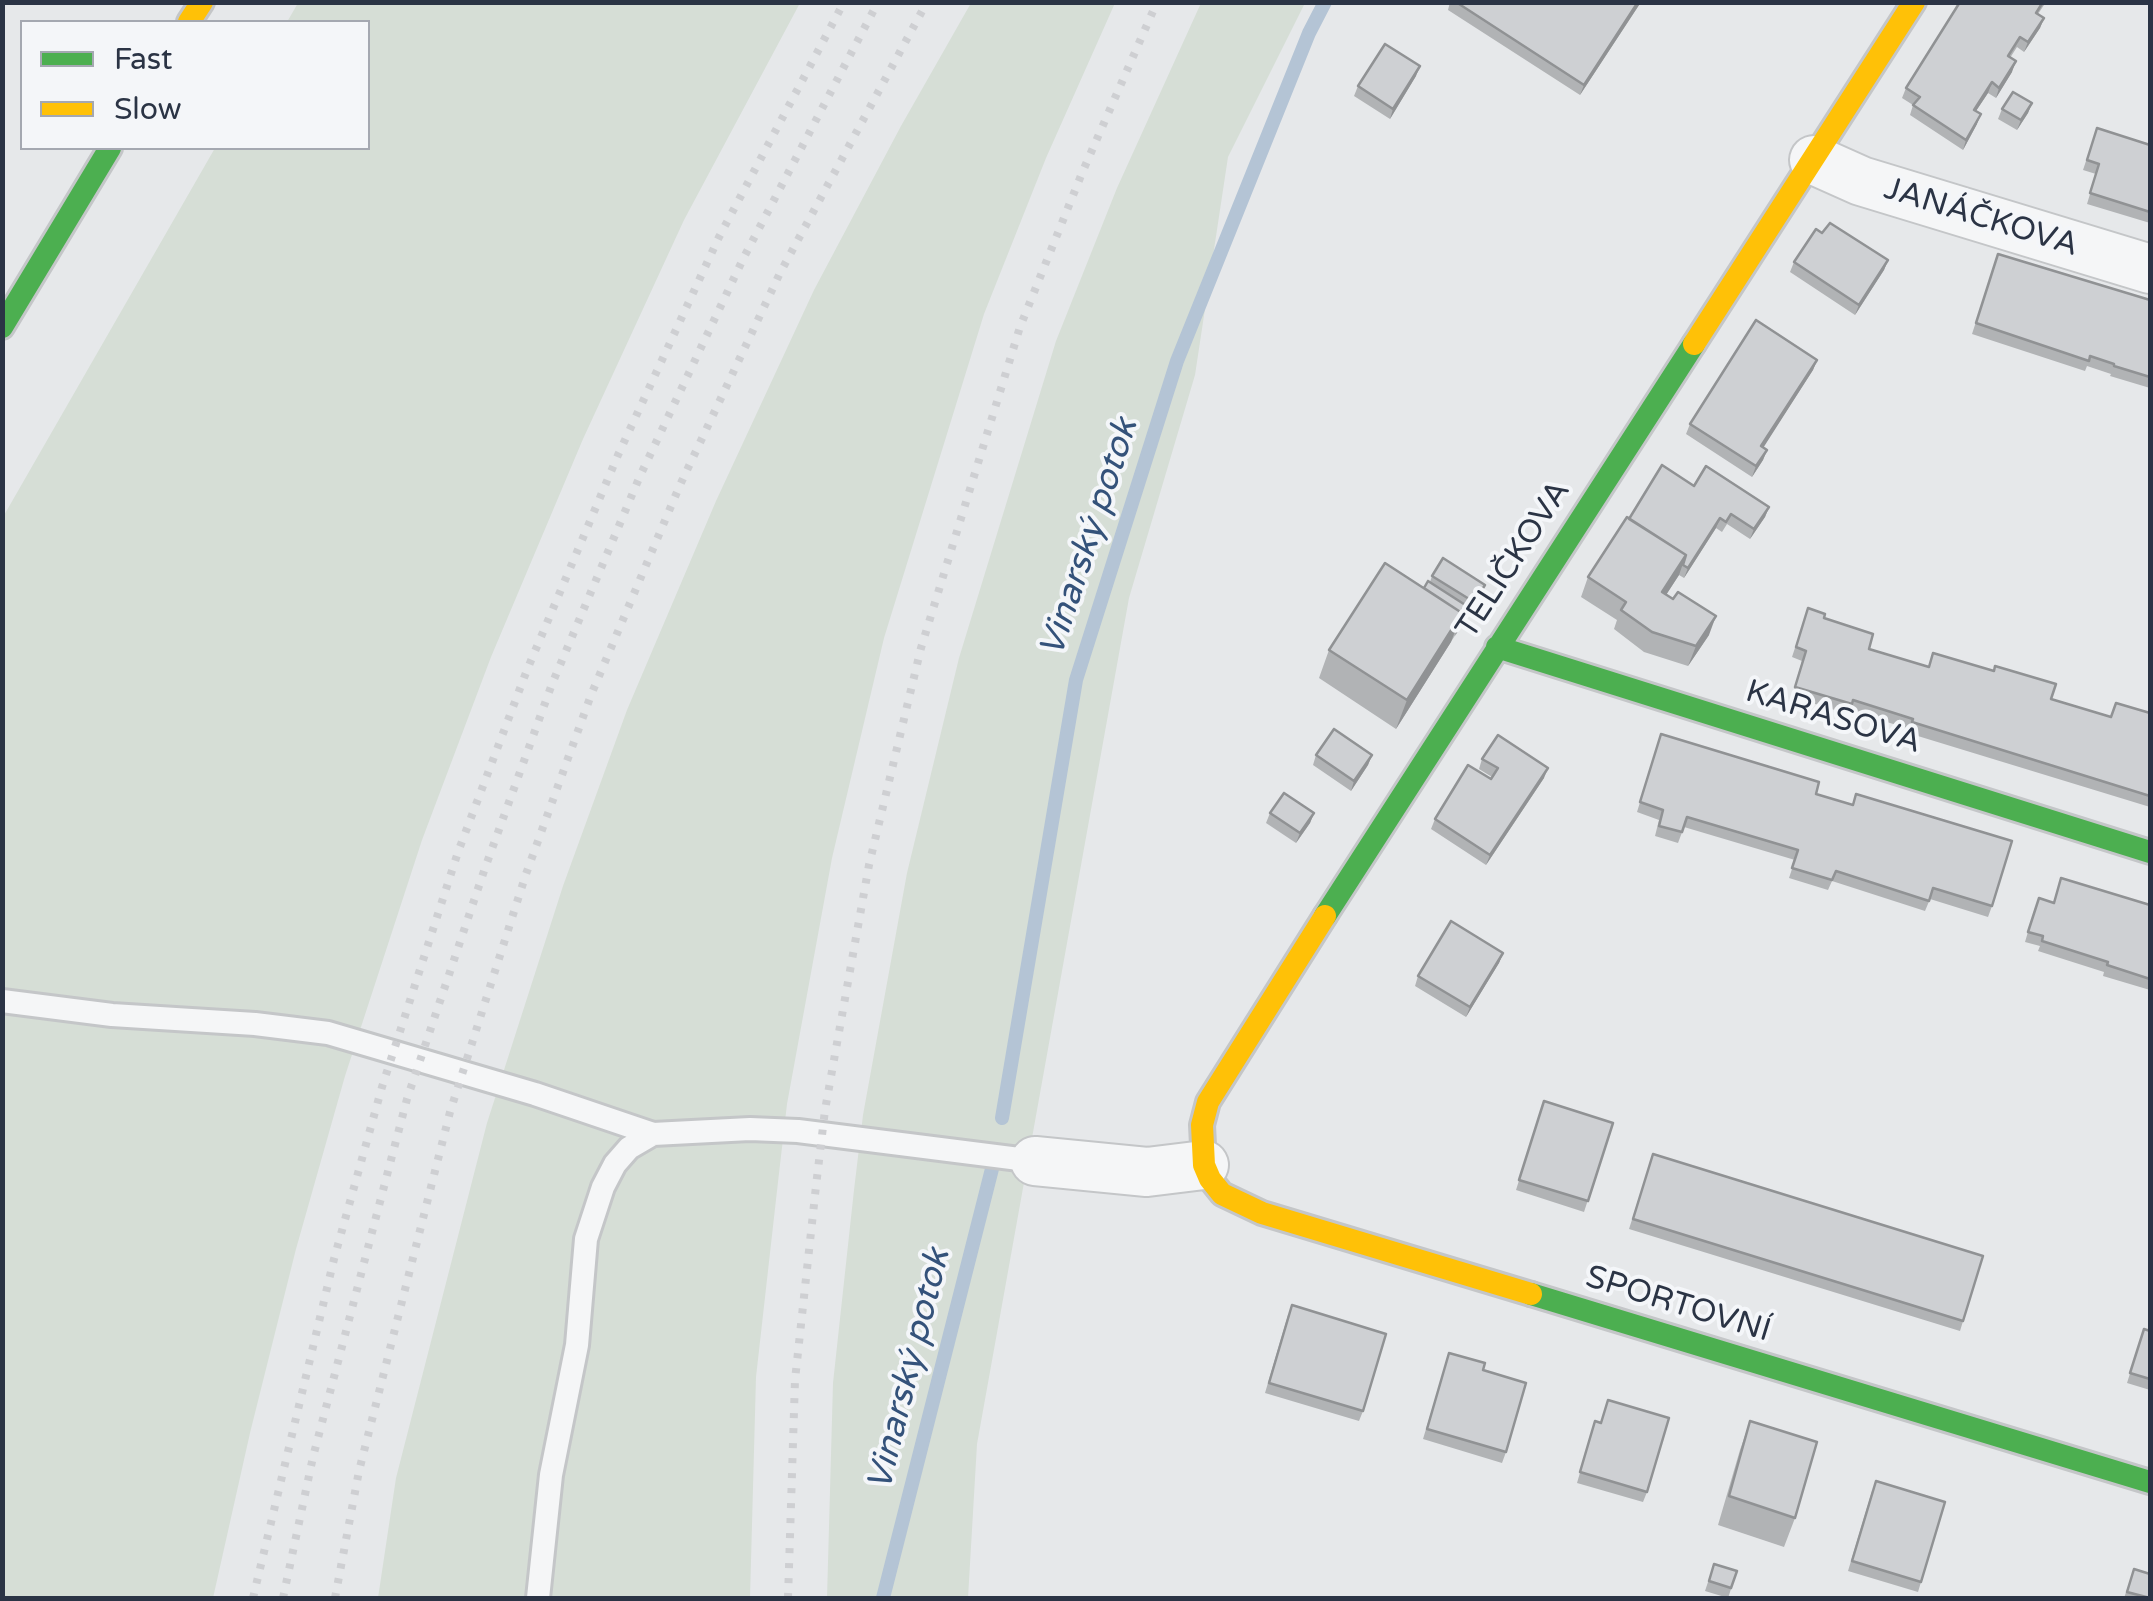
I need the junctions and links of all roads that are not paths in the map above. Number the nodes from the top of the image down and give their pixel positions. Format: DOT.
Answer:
graph roads {
  1 [pos="1914,2"];
  2 [pos="109,150"];
  3 [pos="1814,160"];
  4 [pos="2150,269"];
  5 [pos="2,327"];
  6 [pos="1497,646"];
  7 [pos="2150,852"];
  8 [pos="2,1001"];
  9 [pos="653,1134"];
  10 [pos="1035,1161"];
  11 [pos="1204,1165"];
  12 [pos="2150,1482"];
  13 [pos="538,1598"];
  1 -- 3 [label="street, TELIČKOVA"];
  2 -- 5 [label="street"];
  3 -- 4 [label="street, JANÁČKOVA"];
  3 -- 6 [label="street, TELIČKOVA"];
  6 -- 7 [label="street, KARASOVA"];
  6 -- 11 [label="street, TELIČKOVA"];
  8 -- 9 [label="lane"];
  9 -- 10 [label="lane"];
  9 -- 13 [label="lane"];
  10 -- 11 [label="street"];
  11 -- 12 [label="street, SPORTOVNÍ"];
}
